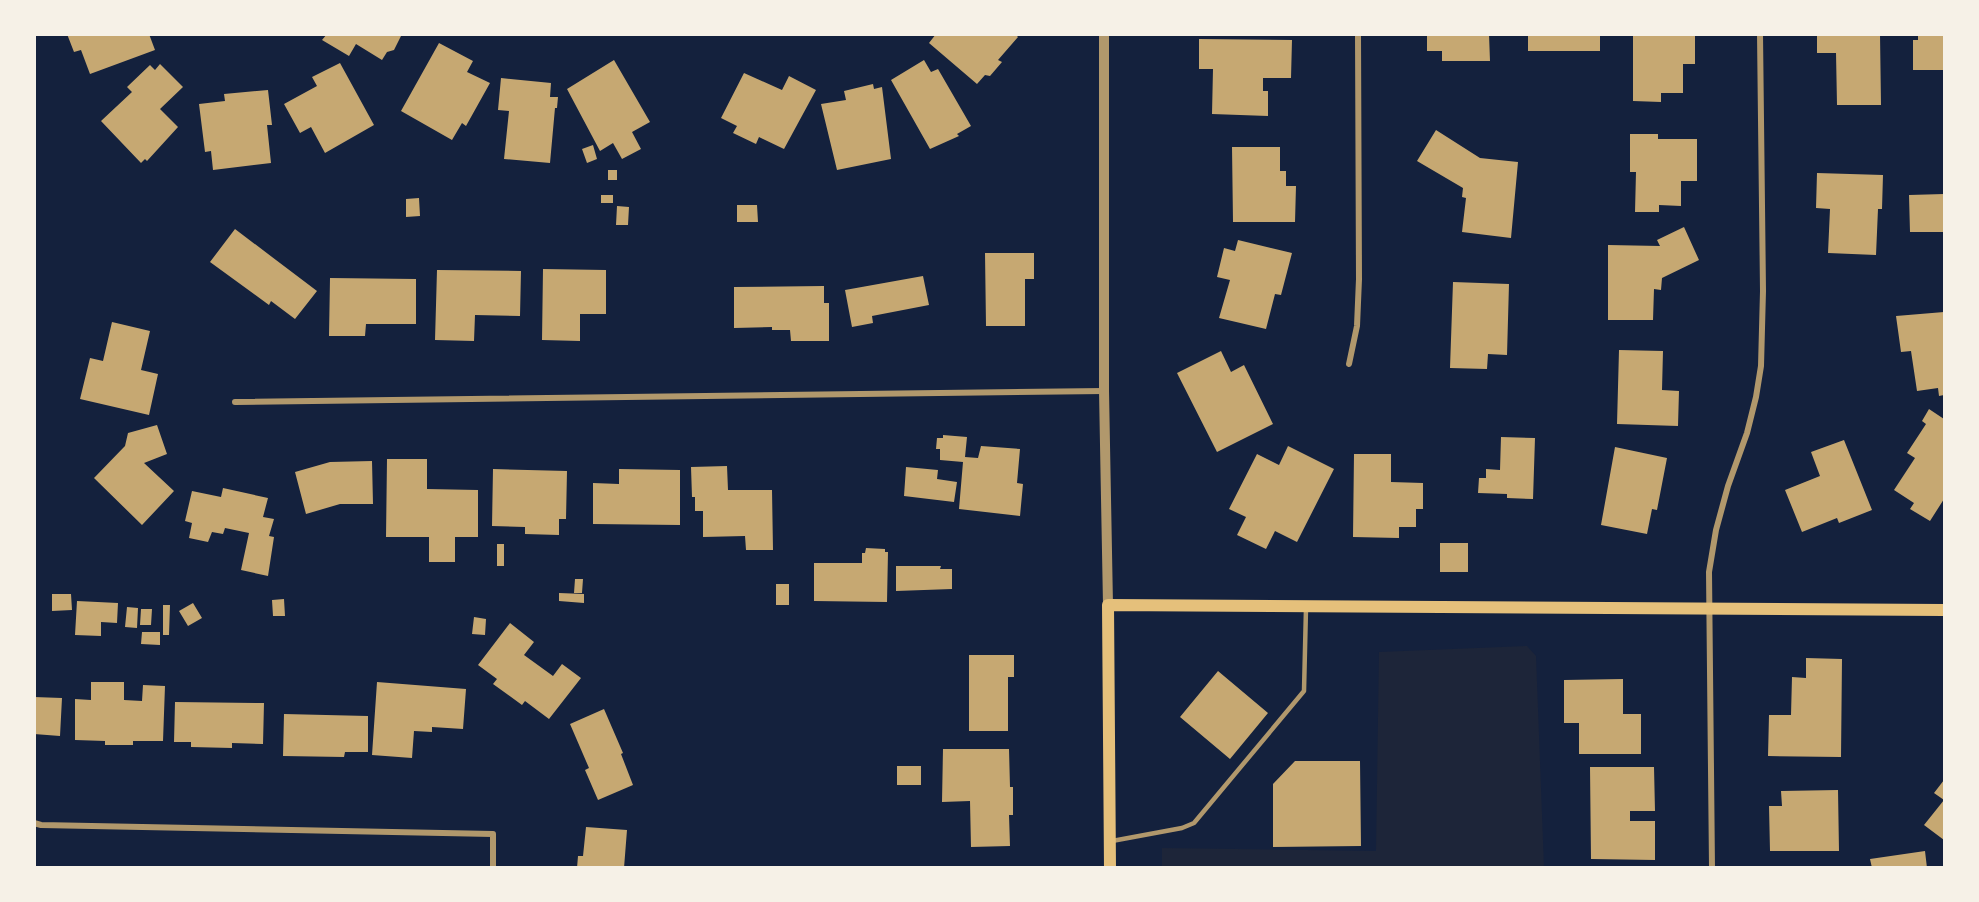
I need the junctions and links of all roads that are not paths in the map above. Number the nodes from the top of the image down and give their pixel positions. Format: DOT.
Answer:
graph roads {
  1 [pos="1104,34"];
  2 [pos="1358,34"];
  3 [pos="1760,34"];
  4 [pos="1349,364"];
  5 [pos="1104,392"];
  6 [pos="235,402"];
  7 [pos="1108,605"];
  8 [pos="1306,606"];
  9 [pos="1708,608"];
  10 [pos="1944,610"];
  11 [pos="34,823"];
  12 [pos="1110,841"];
  13 [pos="493,867"];
  14 [pos="1110,867"];
  15 [pos="1712,867"];
  1 -- 5 [label="street"];
  2 -- 4 [label="street"];
  3 -- 9 [label="street"];
  5 -- 6 [label="street"];
  5 -- 7 [label="street"];
  7 -- 8 [label="main road"];
  7 -- 12 [label="main road"];
  8 -- 9 [label="main road"];
  8 -- 12 [label="lane"];
  9 -- 10 [label="main road"];
  9 -- 15 [label="street"];
  11 -- 13 [label="street"];
  12 -- 14 [label="main road"];
}
